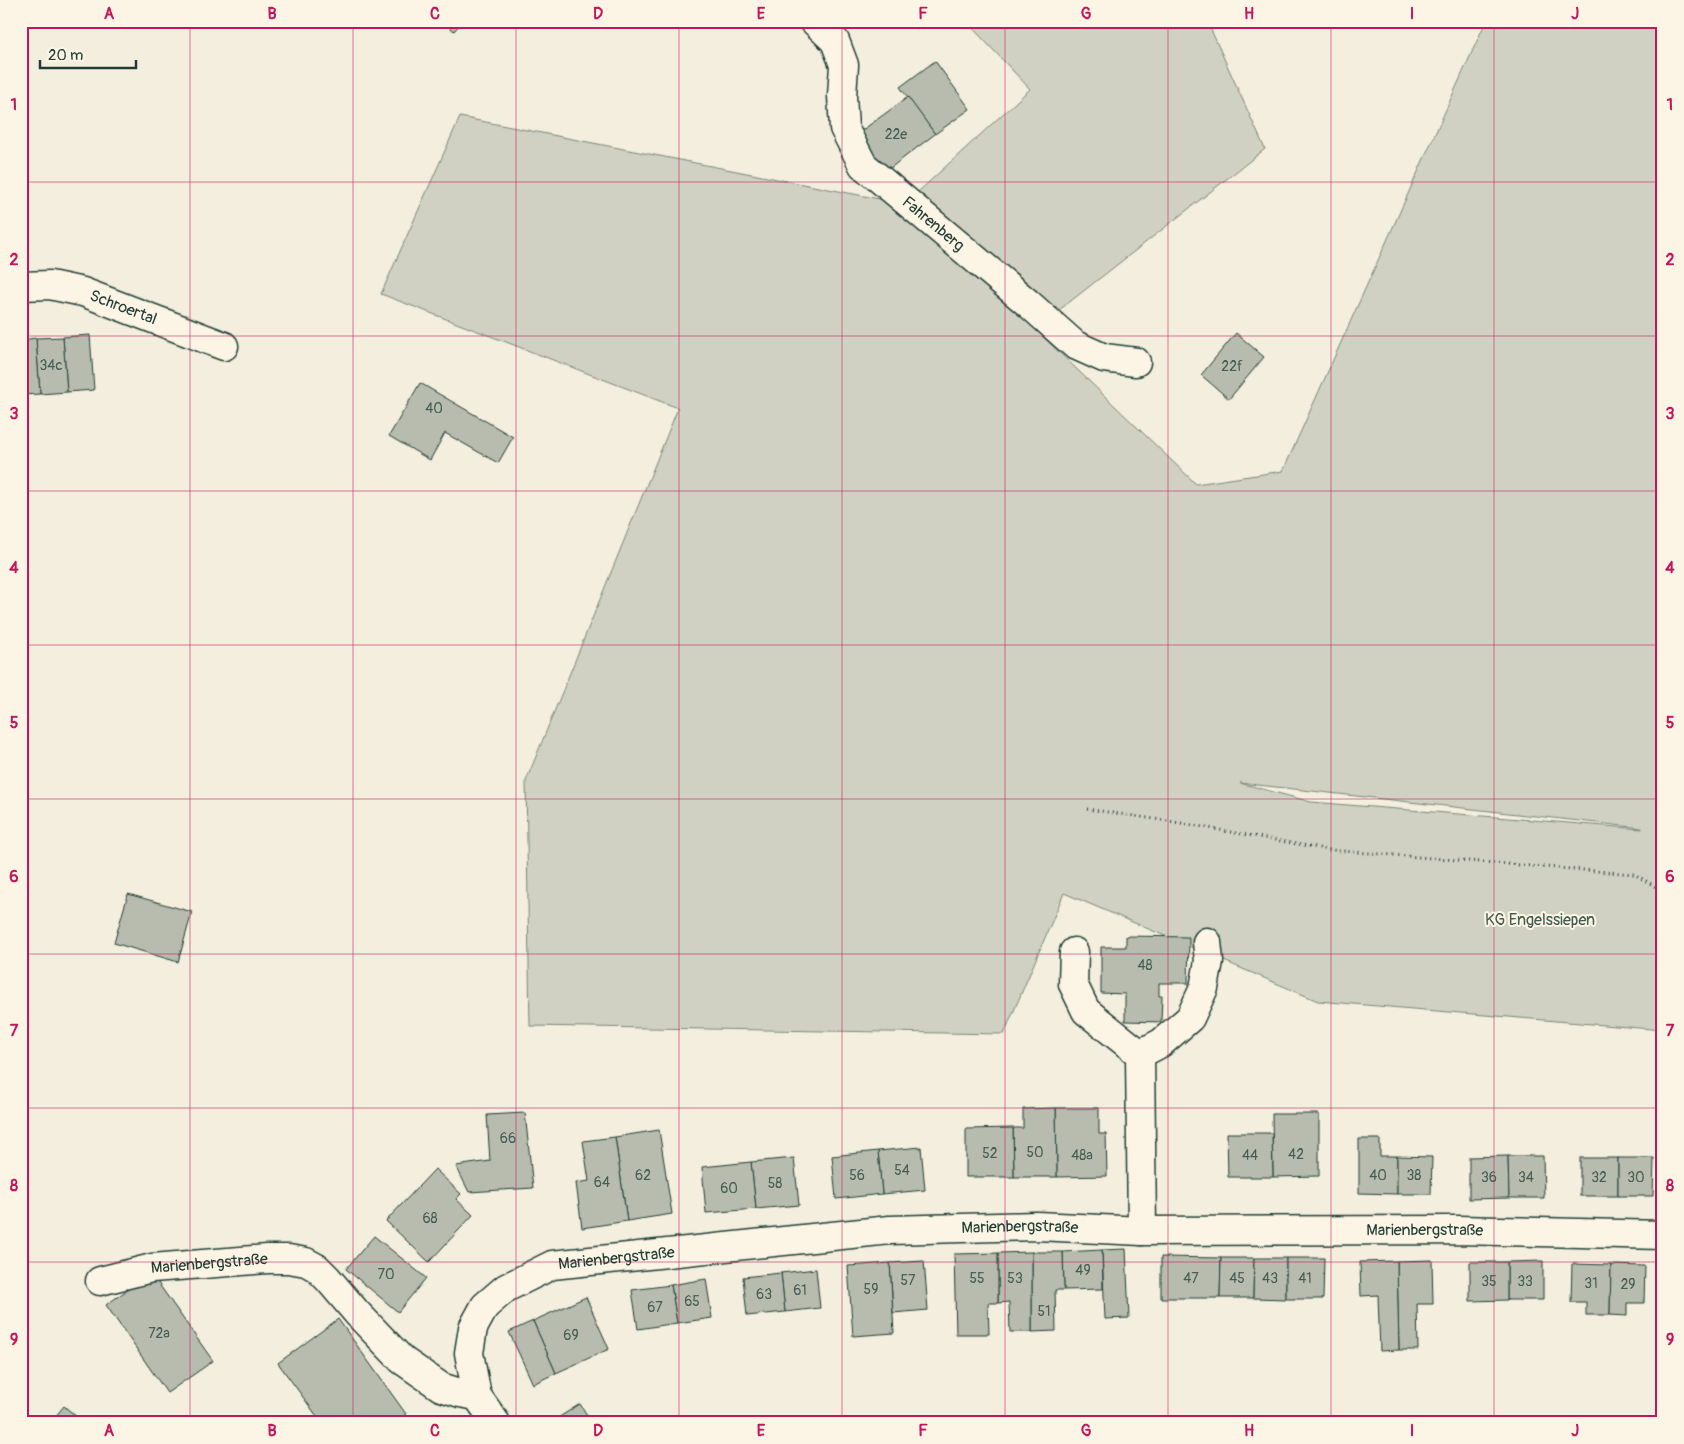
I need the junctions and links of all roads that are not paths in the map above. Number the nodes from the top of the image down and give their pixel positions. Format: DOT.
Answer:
graph roads {
  1 [pos="814,21"];
  2 [pos="21,286"];
  3 [pos="224,346"];
  4 [pos="1136,362"];
  5 [pos="1208,942"];
  6 [pos="1074,952"];
  7 [pos="1140,1054"];
  8 [pos="1142,1231"];
  9 [pos="1663,1235"];
  10 [pos="100,1281"];
  11 [pos="477,1396"];
  12 [pos="496,1423"];
  1 -- 4 [label="street, Fahrenberg"];
  2 -- 3 [label="street, Schroertal"];
  5 -- 7 [label="street"];
  6 -- 7 [label="street"];
  7 -- 8 [label="street"];
  8 -- 9 [label="street, Marienbergstraße"];
  8 -- 11 [label="street, Marienbergstraße"];
  10 -- 11 [label="street, Marienbergstraße"];
  11 -- 12 [label="street, Marienbergstraße"];
}
